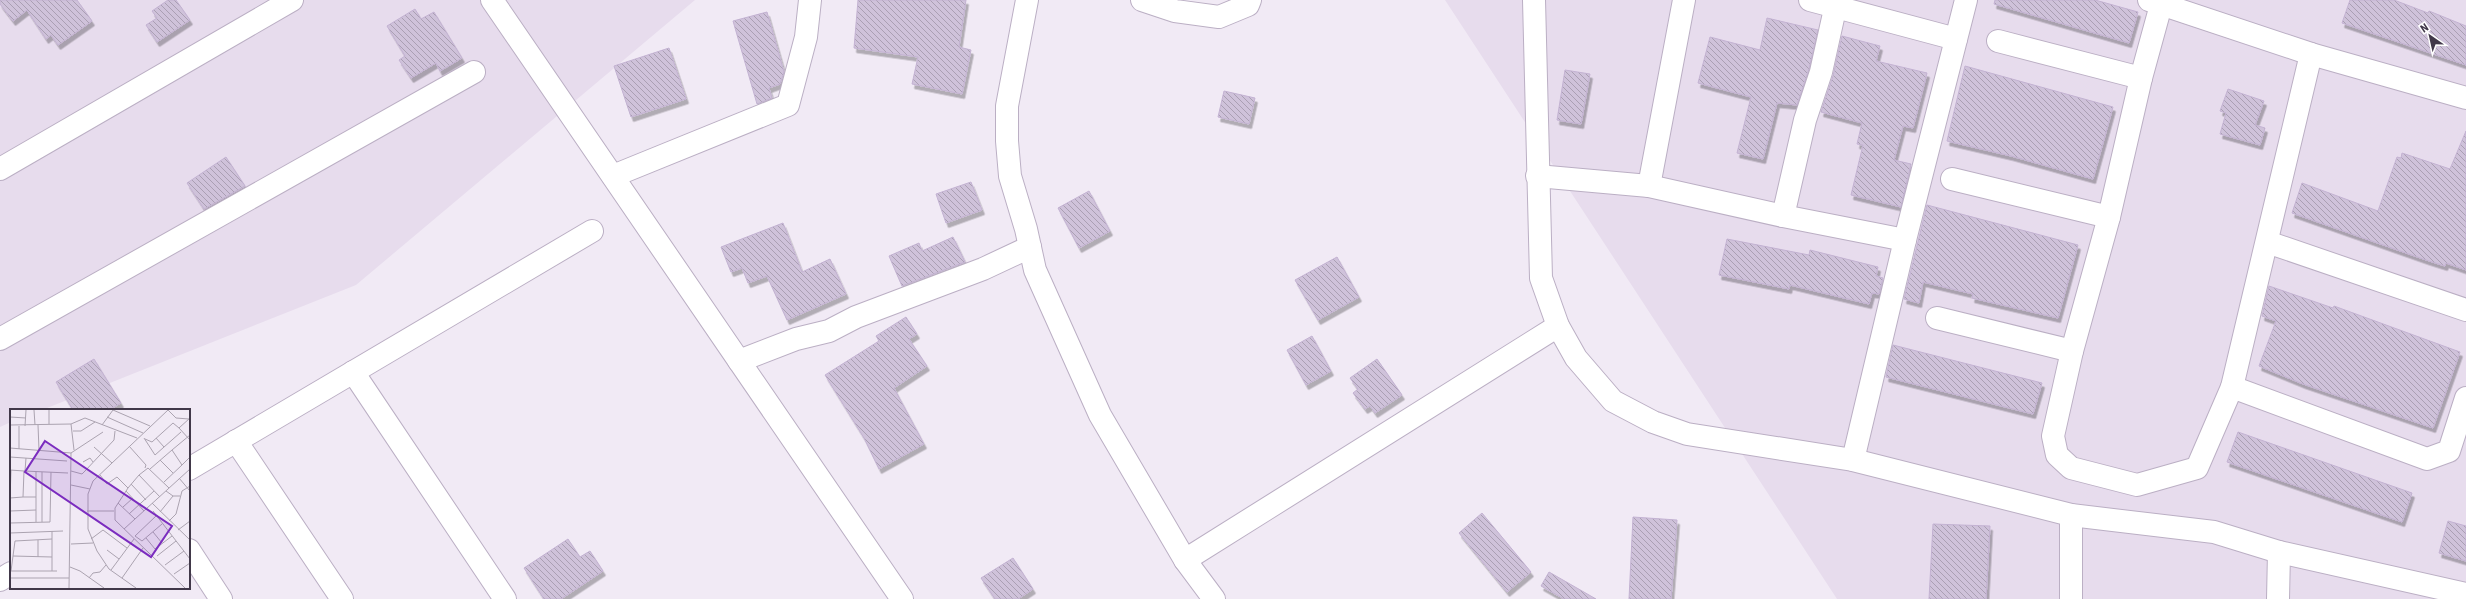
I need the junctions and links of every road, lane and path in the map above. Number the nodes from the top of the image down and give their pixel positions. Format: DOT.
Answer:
graph roads {
  1 [pos="292,0"];
  2 [pos="492,0"];
  3 [pos="810,0"];
  4 [pos="1027,0"];
  5 [pos="1142,0"];
  6 [pos="1250,0"];
  7 [pos="1534,0"];
  8 [pos="1684,0"];
  9 [pos="1810,0"];
  10 [pos="1966,0"];
  11 [pos="1836,3"];
  12 [pos="2155,3"];
  13 [pos="1956,39"];
  14 [pos="1998,41"];
  15 [pos="2311,54"];
  16 [pos="474,72"];
  17 [pos="2141,78"];
  18 [pos="2466,98"];
  19 [pos="0,169"];
  20 [pos="613,176"];
  21 [pos="1536,176"];
  22 [pos="1952,179"];
  23 [pos="1649,186"];
  24 [pos="1783,216"];
  25 [pos="2110,217"];
  26 [pos="592,231"];
  27 [pos="1905,240"];
  28 [pos="2267,242"];
  29 [pos="1030,247"];
  30 [pos="2466,310"];
  31 [pos="1937,318"];
  32 [pos="1558,326"];
  33 [pos="0,339"];
  34 [pos="2072,351"];
  35 [pos="739,361"];
  36 [pos="353,372"];
  37 [pos="2232,387"];
  38 [pos="2466,398"];
  39 [pos="236,441"];
  40 [pos="1854,460"];
  41 [pos="190,468"];
  42 [pos="2071,515"];
  43 [pos="190,552"];
  44 [pos="2279,552"];
  45 [pos="1185,560"];
  46 [pos="10,574"];
  47 [pos="0,580"];
  48 [pos="2466,594"];
  49 [pos="221,599"];
  50 [pos="342,599"];
  51 [pos="504,599"];
  52 [pos="902,599"];
  53 [pos="1214,599"];
  54 [pos="2071,599"];
  55 [pos="2278,599"];
  1 -- 19 [label="street"];
  2 -- 20 [label="street"];
  3 -- 20 [label="street"];
  4 -- 29 [label="street"];
  5 -- 6 [label="street"];
  7 -- 21 [label="street"];
  8 -- 23 [label="street"];
  9 -- 11 [label="street"];
  10 -- 13 [label="street"];
  11 -- 13 [label="street"];
  11 -- 24 [label="street"];
  12 -- 15 [label="street"];
  12 -- 17 [label="street"];
  13 -- 27 [label="street"];
  14 -- 17 [label="street"];
  15 -- 18 [label="street"];
  15 -- 28 [label="street"];
  16 -- 33 [label="street"];
  17 -- 25 [label="street"];
  20 -- 35 [label="street"];
  21 -- 23 [label="street"];
  21 -- 32 [label="street"];
  22 -- 25 [label="street"];
  23 -- 24 [label="street"];
  24 -- 27 [label="street"];
  25 -- 34 [label="street"];
  26 -- 36 [label="street"];
  27 -- 40 [label="street"];
  28 -- 30 [label="street"];
  28 -- 37 [label="street"];
  29 -- 35 [label="street"];
  29 -- 45 [label="street"];
  31 -- 34 [label="street"];
  32 -- 40 [label="street"];
  32 -- 45 [label="street"];
  34 -- 37 [label="street"];
  35 -- 52 [label="street"];
  36 -- 39 [label="street"];
  36 -- 51 [label="street"];
  37 -- 38 [label="street"];
  39 -- 41 [label="street"];
  39 -- 50 [label="street"];
  40 -- 42 [label="street"];
  42 -- 44 [label="street"];
  42 -- 54 [label="street"];
  43 -- 49 [label="street"];
  44 -- 48 [label="street"];
  44 -- 55 [label="street"];
  45 -- 53 [label="street"];
  46 -- 47 [label="street"];
}
